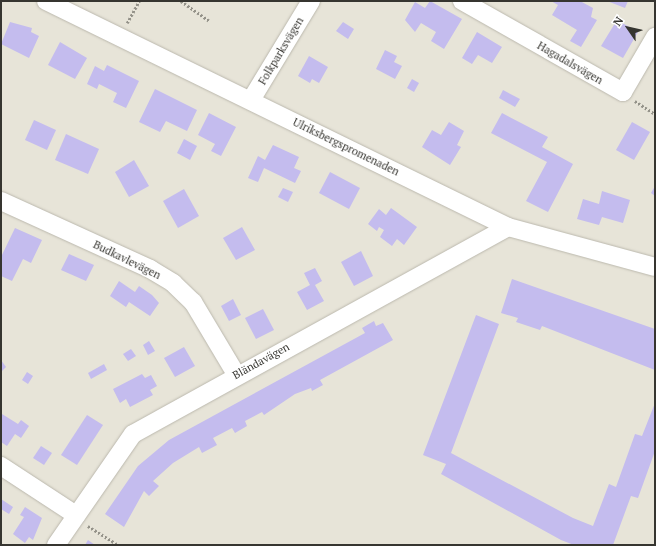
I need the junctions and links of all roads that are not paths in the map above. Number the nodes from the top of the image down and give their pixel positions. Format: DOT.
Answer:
graph roads {
  1 [pos="46,1"];
  2 [pos="311,1"];
  3 [pos="462,1"];
  4 [pos="655,37"];
  5 [pos="250,100"];
  6 [pos="1,202"];
  7 [pos="508,227"];
  8 [pos="655,267"];
  9 [pos="236,374"];
  10 [pos="1,466"];
  11 [pos="75,516"];
  12 [pos="56,545"];
  1 -- 5 [label="street, Ulriksbergspromenaden"];
  2 -- 5 [label="street, Folkparksvägen"];
  3 -- 4 [label="street, Hagadalsvägen"];
  5 -- 7 [label="street, Ulriksbergspromenaden"];
  6 -- 9 [label="street, Budkavlevägen"];
  7 -- 8 [label="street, Ulriksbergspromenaden"];
  7 -- 9 [label="street, Bländavägen"];
  9 -- 11 [label="street, Bländavägen"];
  10 -- 11 [label="street"];
  11 -- 12 [label="street, Bländavägen"];
}
